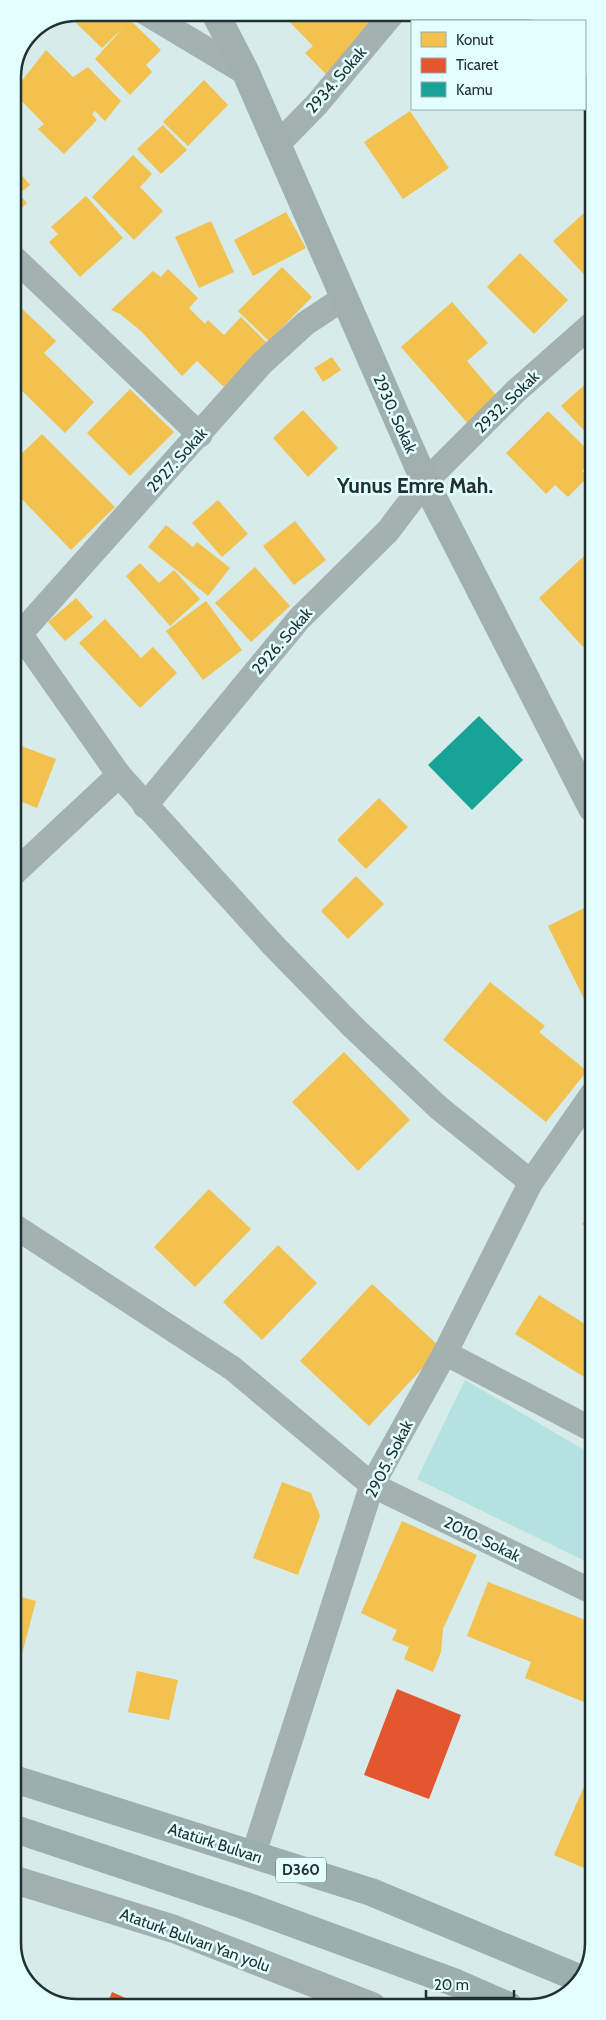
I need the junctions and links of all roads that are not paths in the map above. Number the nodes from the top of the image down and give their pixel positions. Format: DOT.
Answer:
graph roads {
  1 [pos="161,21"];
  2 [pos="220,21"];
  3 [pos="386,21"];
  4 [pos="246,73"];
  5 [pos="277,145"];
  6 [pos="21,266"];
  7 [pos="344,298"];
  8 [pos="585,330"];
  9 [pos="200,435"];
  10 [pos="425,482"];
  11 [pos="21,624"];
  12 [pos="21,634"];
  13 [pos="119,775"];
  14 [pos="585,784"];
  15 [pos="145,806"];
  16 [pos="21,867"];
  17 [pos="585,1103"];
  18 [pos="532,1182"];
  19 [pos="21,1231"];
  20 [pos="445,1352"];
  21 [pos="585,1426"];
  22 [pos="372,1485"];
  23 [pos="585,1588"];
  24 [pos="21,1781"];
  25 [pos="21,1834"];
  26 [pos="253,1856"];
  27 [pos="21,1882"];
  28 [pos="574,1976"];
  29 [pos="354,1999"];
  30 [pos="493,1999"];
  1 -- 4 [label="street"];
  2 -- 4 [label="street, 2930. Sokak"];
  3 -- 5 [label="street, 2934. Sokak"];
  4 -- 5 [label="street, 2930. Sokak"];
  5 -- 7 [label="street, 2930. Sokak"];
  6 -- 9 [label="street"];
  7 -- 9 [label="street, 2927. Sokak"];
  7 -- 10 [label="street, 2930. Sokak"];
  8 -- 10 [label="street, 2932. Sokak"];
  9 -- 11 [label="street, 2927. Sokak"];
  10 -- 14 [label="street, 2930. Sokak"];
  10 -- 15 [label="street, 2926. Sokak"];
  12 -- 13 [label="street"];
  13 -- 15 [label="street"];
  13 -- 16 [label="street"];
  15 -- 18 [label="street"];
  17 -- 18 [label="street, 2905. Sokak"];
  18 -- 20 [label="street, 2905. Sokak"];
  19 -- 22 [label="street, 2010. Sokak"];
  20 -- 21 [label="street"];
  20 -- 22 [label="street, 2905. Sokak"];
  22 -- 23 [label="street, 2010. Sokak"];
  22 -- 26 [label="street, 2905. Sokak"];
  24 -- 26 [label="highway, Atatürk Bulvarı / D360"];
  25 -- 30 [label="highway"];
  26 -- 28 [label="highway, Atatürk Bulvarı / D360"];
  27 -- 29 [label="street, Ataturk Bulvarı Yan yolu"];
}
